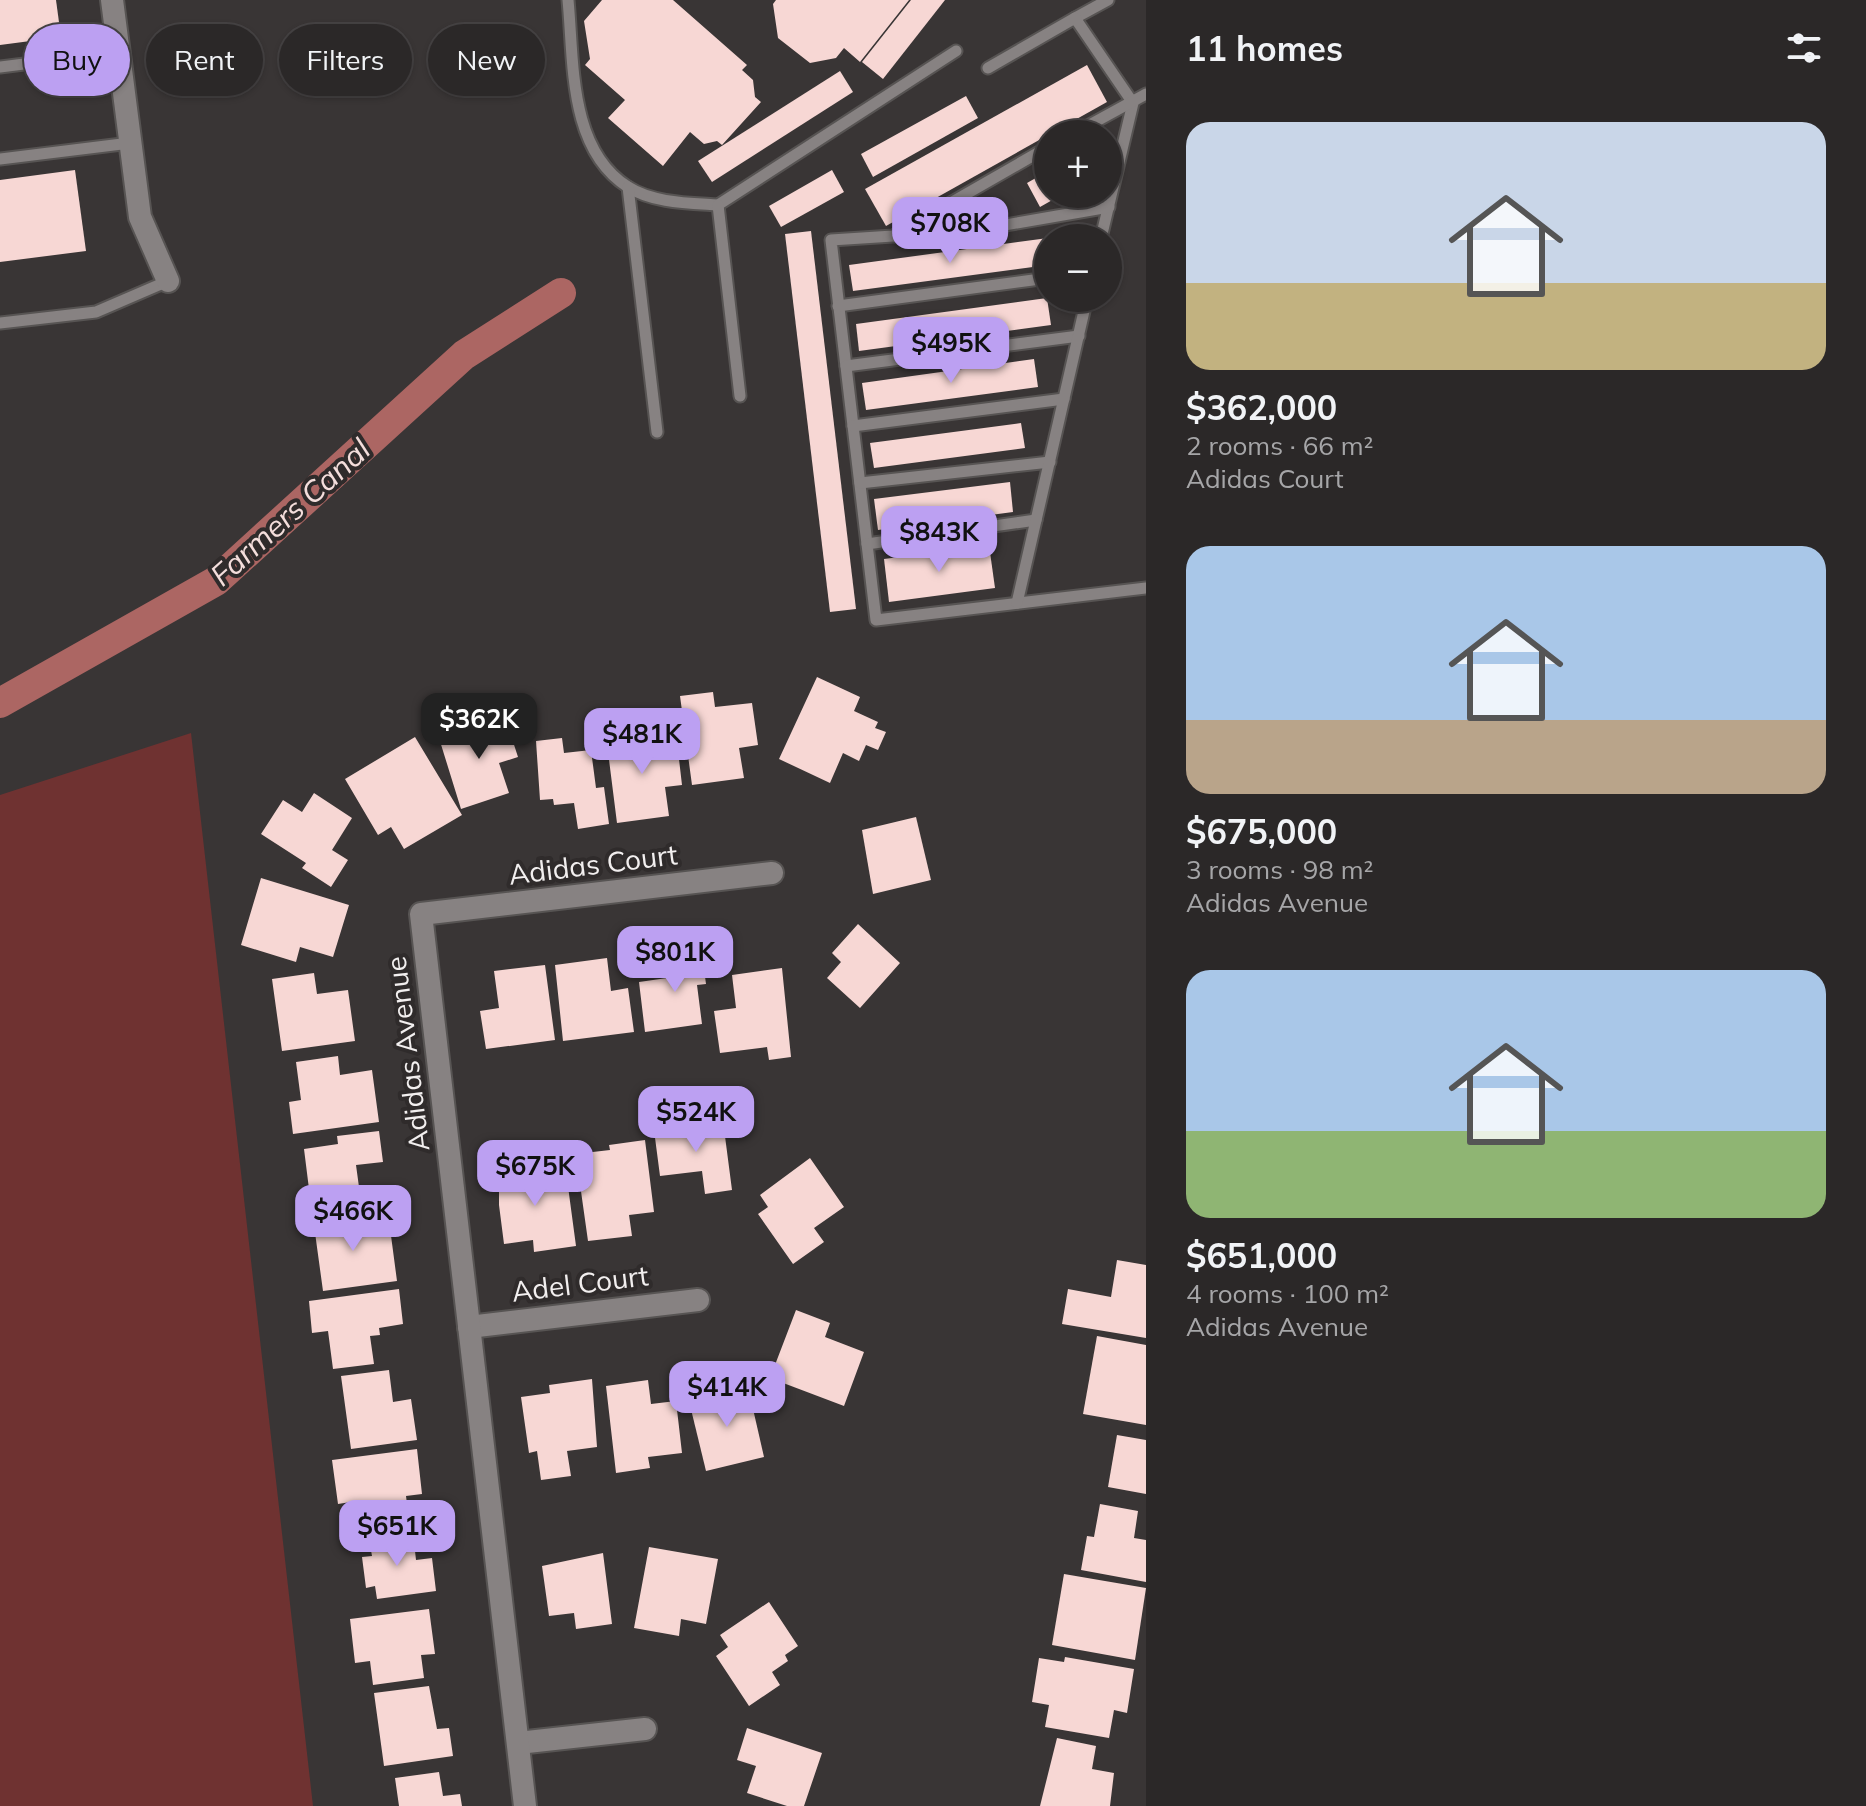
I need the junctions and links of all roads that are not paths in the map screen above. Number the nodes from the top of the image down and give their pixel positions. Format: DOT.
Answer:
graph roads {
  1 [pos="112,0"];
  2 [pos="568,0"];
  3 [pos="1108,0"];
  4 [pos="1075,18"];
  5 [pos="115,24"];
  6 [pos="956,51"];
  7 [pos="24,64"];
  8 [pos="0,67"];
  9 [pos="988,68"];
  10 [pos="1146,94"];
  11 [pos="124,96"];
  12 [pos="1133,103"];
  13 [pos="1100,120"];
  14 [pos="130,143"];
  15 [pos="1122,151"];
  16 [pos="1034,155"];
  17 [pos="0,159"];
  18 [pos="628,187"];
  19 [pos="718,205"];
  20 [pos="1103,208"];
  21 [pos="893,236"];
  22 [pos="1034,280"];
  23 [pos="168,281"];
  24 [pos="838,306"];
  25 [pos="1084,312"];
  26 [pos="0,323"];
  27 [pos="1079,336"];
  28 [pos="846,366"];
  29 [pos="740,396"];
  30 [pos="1064,399"];
  31 [pos="853,426"];
  32 [pos="657,432"];
  33 [pos="1050,462"];
  34 [pos="860,483"];
  35 [pos="1036,520"];
  36 [pos="867,544"];
  37 [pos="1146,588"];
  38 [pos="1017,603"];
  39 [pos="772,873"];
  40 [pos="421,914"];
  41 [pos="698,1300"];
  42 [pos="469,1327"];
  43 [pos="645,1729"];
  44 [pos="518,1743"];
  45 [pos="525,1806"];
  1 -- 5 [label="street"];
  2 -- 18 [label="lane"];
  3 -- 4 [label="lane"];
  4 -- 9 [label="lane"];
  4 -- 12 [label="lane"];
  6 -- 19 [label="lane"];
  7 -- 8 [label="lane"];
  10 -- 12 [label="lane"];
  11 -- 14 [label="street"];
  12 -- 13 [label="lane"];
  12 -- 15 [label="lane"];
  14 -- 17 [label="lane"];
  14 -- 23 [label="street"];
  16 -- 21 [label="lane"];
  18 -- 19 [label="lane"];
  18 -- 32 [label="lane"];
  19 -- 29 [label="lane"];
  20 -- 21 [label="lane"];
  21 -- 24 [label="lane"];
  22 -- 24 [label="lane"];
  23 -- 26 [label="lane"];
  24 -- 28 [label="lane"];
  25 -- 27 [label="lane"];
  27 -- 28 [label="lane"];
  27 -- 30 [label="lane"];
  28 -- 31 [label="lane"];
  30 -- 31 [label="lane"];
  30 -- 33 [label="lane"];
  31 -- 34 [label="lane"];
  33 -- 34 [label="lane"];
  33 -- 35 [label="lane"];
  34 -- 36 [label="lane"];
  35 -- 36 [label="lane"];
  35 -- 38 [label="lane"];
  36 -- 38 [label="lane"];
  37 -- 38 [label="lane"];
  39 -- 40 [label="street, Adidas Court"];
  40 -- 42 [label="street, Adidas Avenue"];
  41 -- 42 [label="street, Adel Court"];
  42 -- 44 [label="street, Adidas Avenue"];
  43 -- 44 [label="street"];
  44 -- 45 [label="street, Adidas Avenue"];
}
